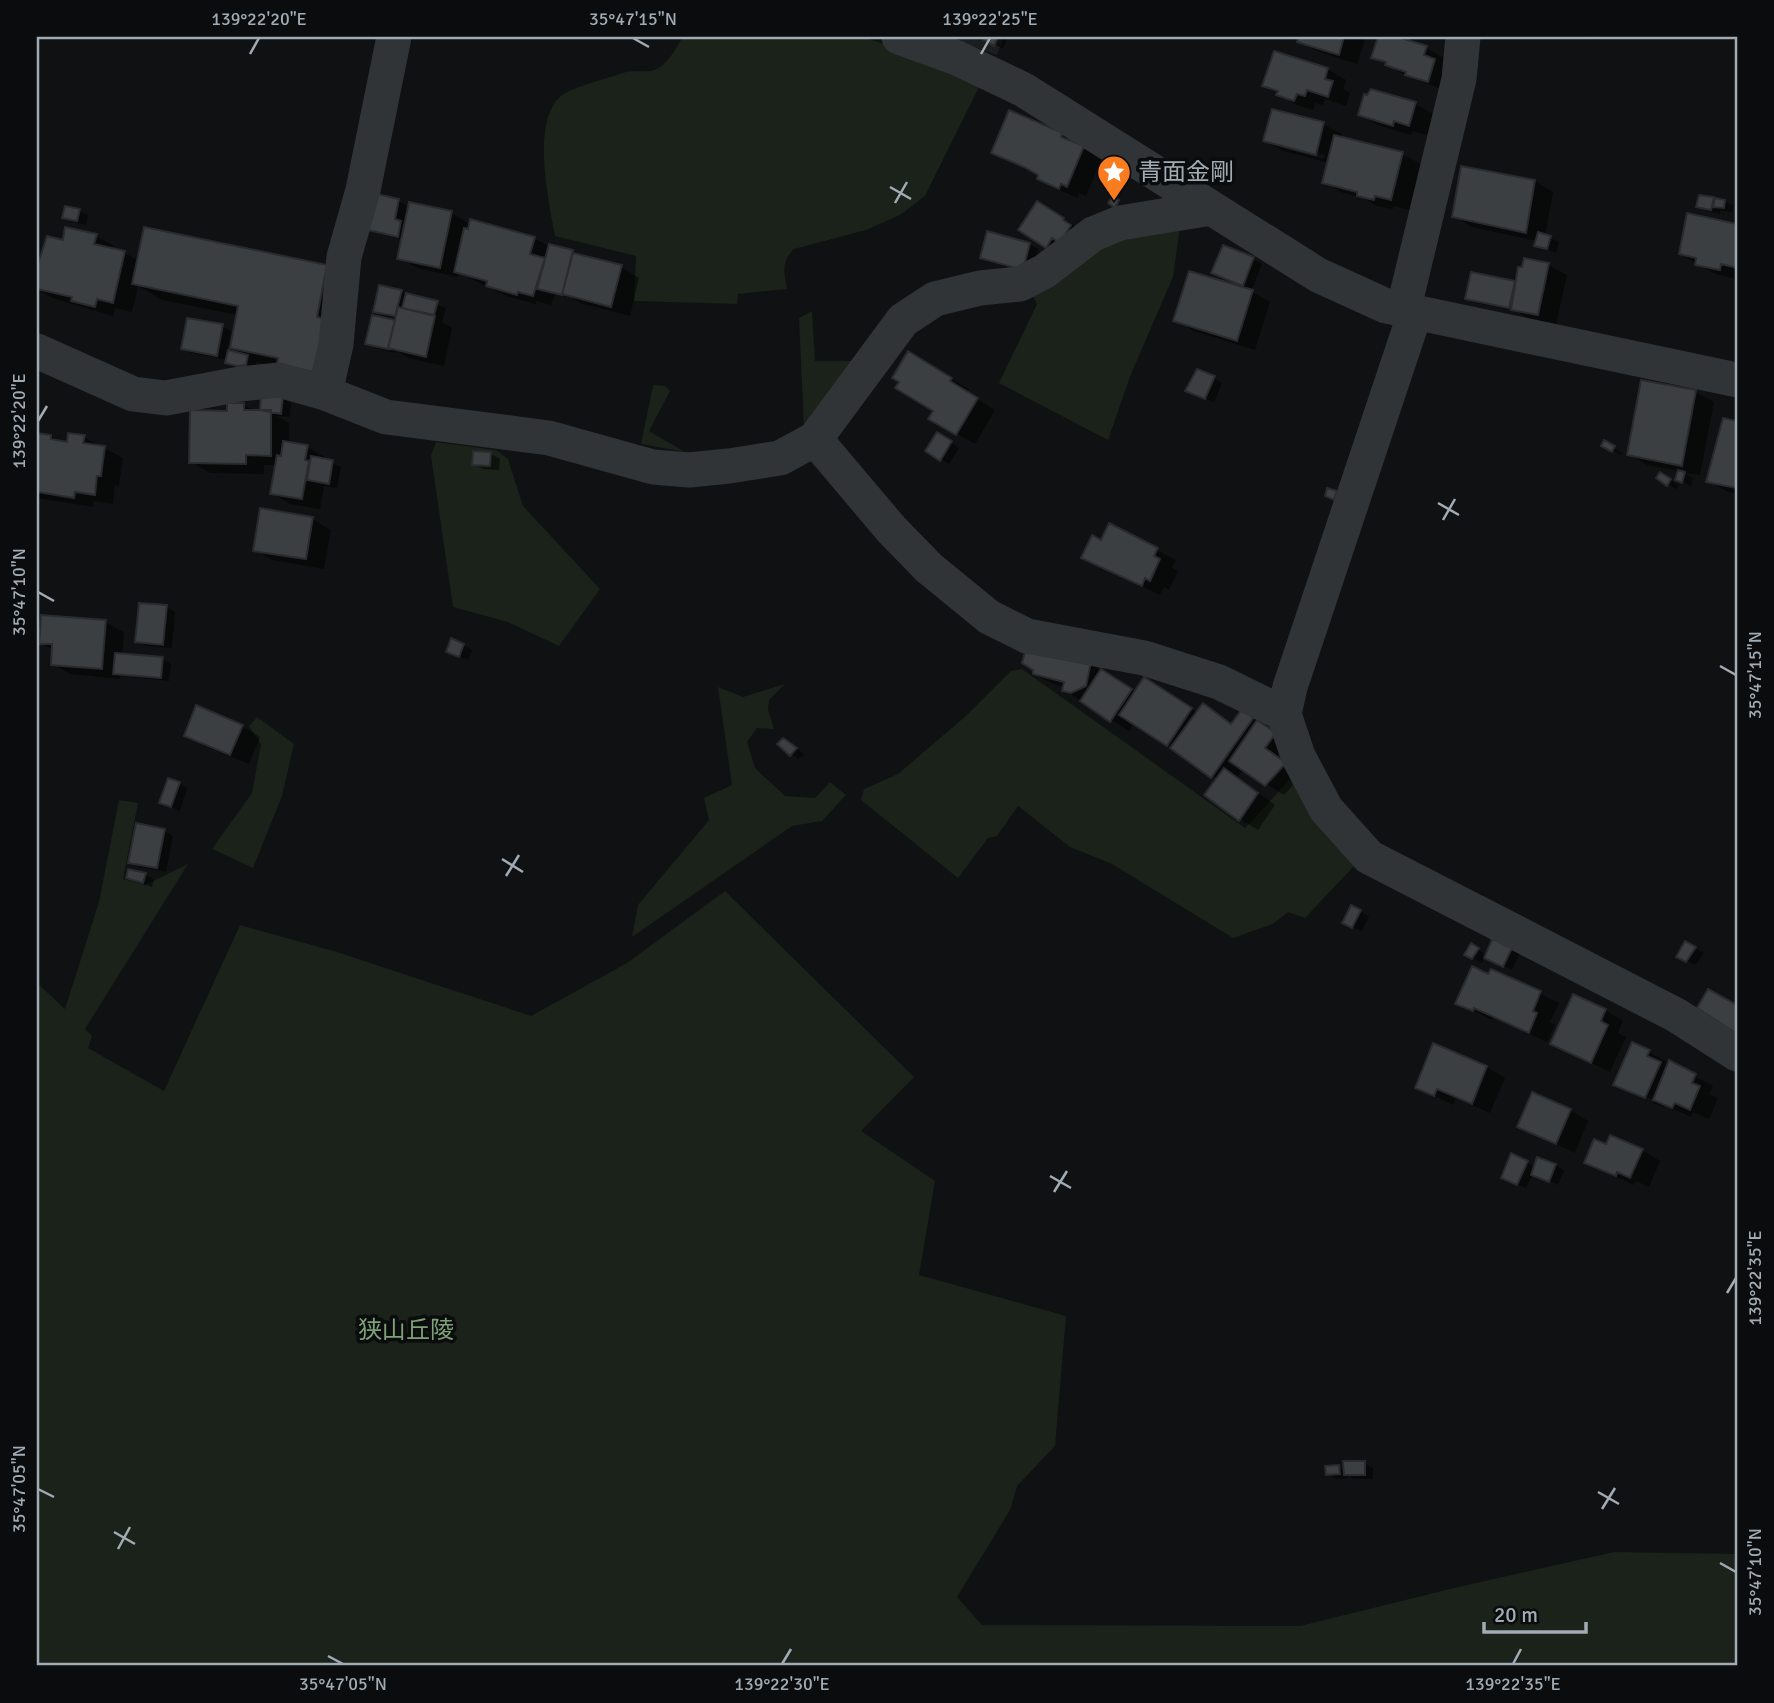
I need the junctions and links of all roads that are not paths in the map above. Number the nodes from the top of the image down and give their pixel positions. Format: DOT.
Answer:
graph roads {
  1 [pos="394,37"];
  2 [pos="899,37"];
  3 [pos="1463,37"];
  4 [pos="1211,208"];
  5 [pos="1409,312"];
  6 [pos="37,351"];
  7 [pos="1737,380"];
  8 [pos="325,393"];
  9 [pos="815,439"];
  10 [pos="1284,714"];
  11 [pos="1737,1054"];
  1 -- 8 [label="street"];
  2 -- 4 [label="street"];
  3 -- 5 [label="street"];
  4 -- 5 [label="street"];
  4 -- 9 [label="street"];
  5 -- 7 [label="street"];
  5 -- 10 [label="street"];
  6 -- 8 [label="street"];
  8 -- 9 [label="street"];
  9 -- 10 [label="street"];
  10 -- 11 [label="street"];
}
